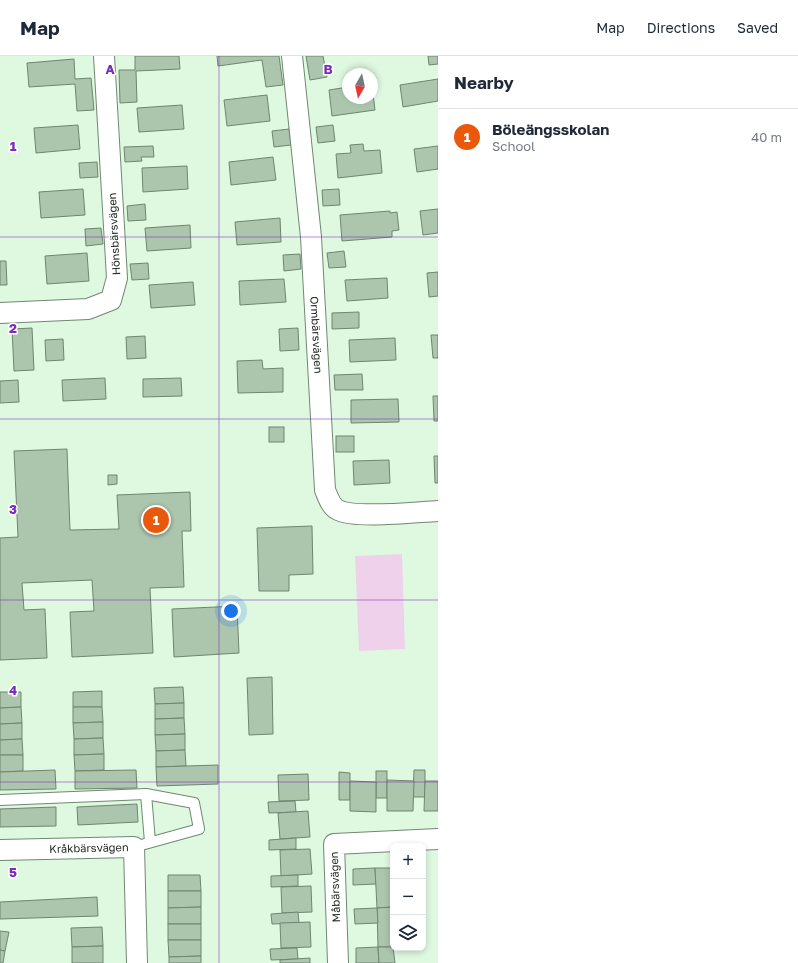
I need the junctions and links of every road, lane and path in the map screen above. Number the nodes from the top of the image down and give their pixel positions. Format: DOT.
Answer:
graph roads {
  1 [pos="104,56"];
  2 [pos="292,56"];
  3 [pos="0,313"];
  4 [pos="438,511"];
  5 [pos="146,794"];
  6 [pos="0,800"];
  7 [pos="438,839"];
  8 [pos="142,844"];
  9 [pos="0,850"];
  10 [pos="137,963"];
  11 [pos="338,963"];
  1 -- 3 [label="street, Hönsbärsvägen"];
  2 -- 4 [label="street, Ormbärsvägen"];
  5 -- 6 [label="lane"];
  5 -- 8 [label="lane"];
  5 -- 8 [label="lane"];
  7 -- 11 [label="street, Måbärsvägen"];
  8 -- 9 [label="street, Kråkbärsvägen"];
  8 -- 10 [label="street, Kråkbärsvägen"];
}
